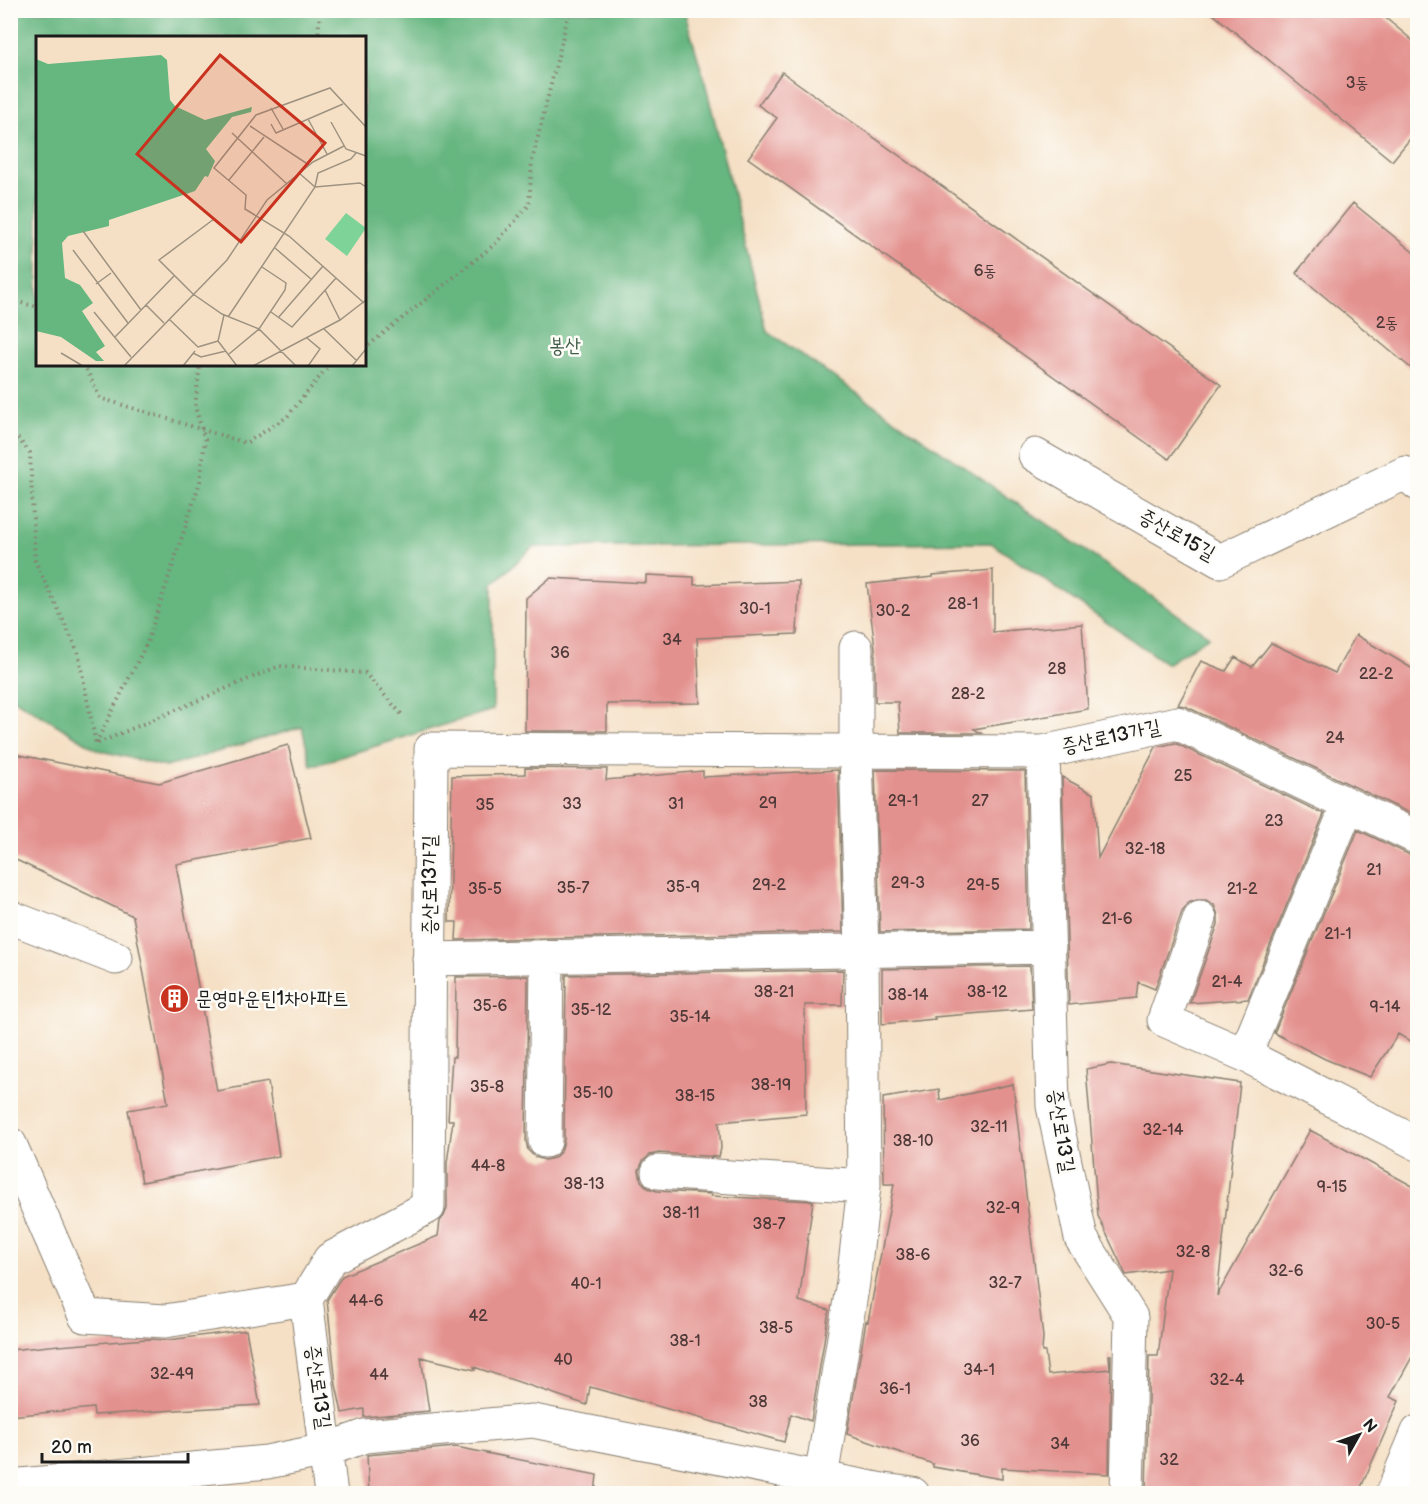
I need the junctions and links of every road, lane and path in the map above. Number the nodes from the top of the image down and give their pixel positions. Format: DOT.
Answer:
graph roads {
  1 [pos="320,10"];
  2 [pos="573,10"];
  3 [pos="318,36"];
  4 [pos="10,300"];
  5 [pos="36,306"];
  6 [pos="366,347"];
  7 [pos="85,366"];
  8 [pos="200,366"];
  9 [pos="328,366"];
  10 [pos="10,429"];
  11 [pos="201,429"];
  12 [pos="1035,455"];
  13 [pos="1418,484"];
  14 [pos="856,648"];
  15 [pos="96,744"];
  16 [pos="431,748"];
  17 [pos="856,752"];
  18 [pos="1043,752"];
  19 [pos="1348,805"];
  20 [pos="1418,838"];
  21 [pos="10,917"];
  22 [pos="1200,918"];
  23 [pos="1049,947"];
  24 [pos="862,951"];
  25 [pos="547,957"];
  26 [pos="116,958"];
  27 [pos="429,959"];
  28 [pos="1245,1055"];
  29 [pos="545,1141"];
  30 [pos="10,1144"];
  31 [pos="1418,1144"];
  32 [pos="658,1172"];
  33 [pos="864,1186"];
  34 [pos="306,1299"];
  35 [pos="1418,1432"];
  36 [pos="326,1450"];
  37 [pos="821,1478"];
  38 [pos="10,1486"];
  39 [pos="331,1494"];
  40 [pos="913,1494"];
  41 [pos="1127,1494"];
  42 [pos="1392,1494"];
  1 -- 3 [label="path"];
  2 -- 6 [label="path"];
  4 -- 5 [label="path"];
  7 -- 11 [label="path"];
  8 -- 11 [label="path"];
  9 -- 11 [label="path"];
  10 -- 15 [label="path"];
  11 -- 15 [label="path"];
  12 -- 13 [label="street, 증산로15길"];
  14 -- 17 [label="street"];
  15 -- 16 [label="path"];
  16 -- 17 [label="street, 증산로13가길"];
  16 -- 27 [label="street, 증산로13가길"];
  17 -- 18 [label="street, 증산로13가길"];
  17 -- 24 [label="street"];
  18 -- 19 [label="street, 증산로13가길"];
  18 -- 23 [label="street, 증산로13길"];
  19 -- 20 [label="street, 증산로13가길"];
  19 -- 28 [label="street"];
  21 -- 26 [label="street"];
  22 -- 28 [label="street"];
  23 -- 24 [label="street, 증산로13가길"];
  23 -- 41 [label="street, 증산로13길"];
  24 -- 25 [label="street, 증산로13가길"];
  24 -- 33 [label="street"];
  25 -- 27 [label="street, 증산로13가길"];
  25 -- 29 [label="street"];
  27 -- 34 [label="street"];
  28 -- 31 [label="street"];
  30 -- 34 [label="street"];
  32 -- 33 [label="street"];
  33 -- 37 [label="street"];
  34 -- 36 [label="street, 증산로13길"];
  35 -- 42 [label="street"];
  36 -- 37 [label="street, 증산로13길"];
  36 -- 38 [label="street"];
  36 -- 39 [label="street"];
  37 -- 40 [label="street, 증산로13길"];
}
